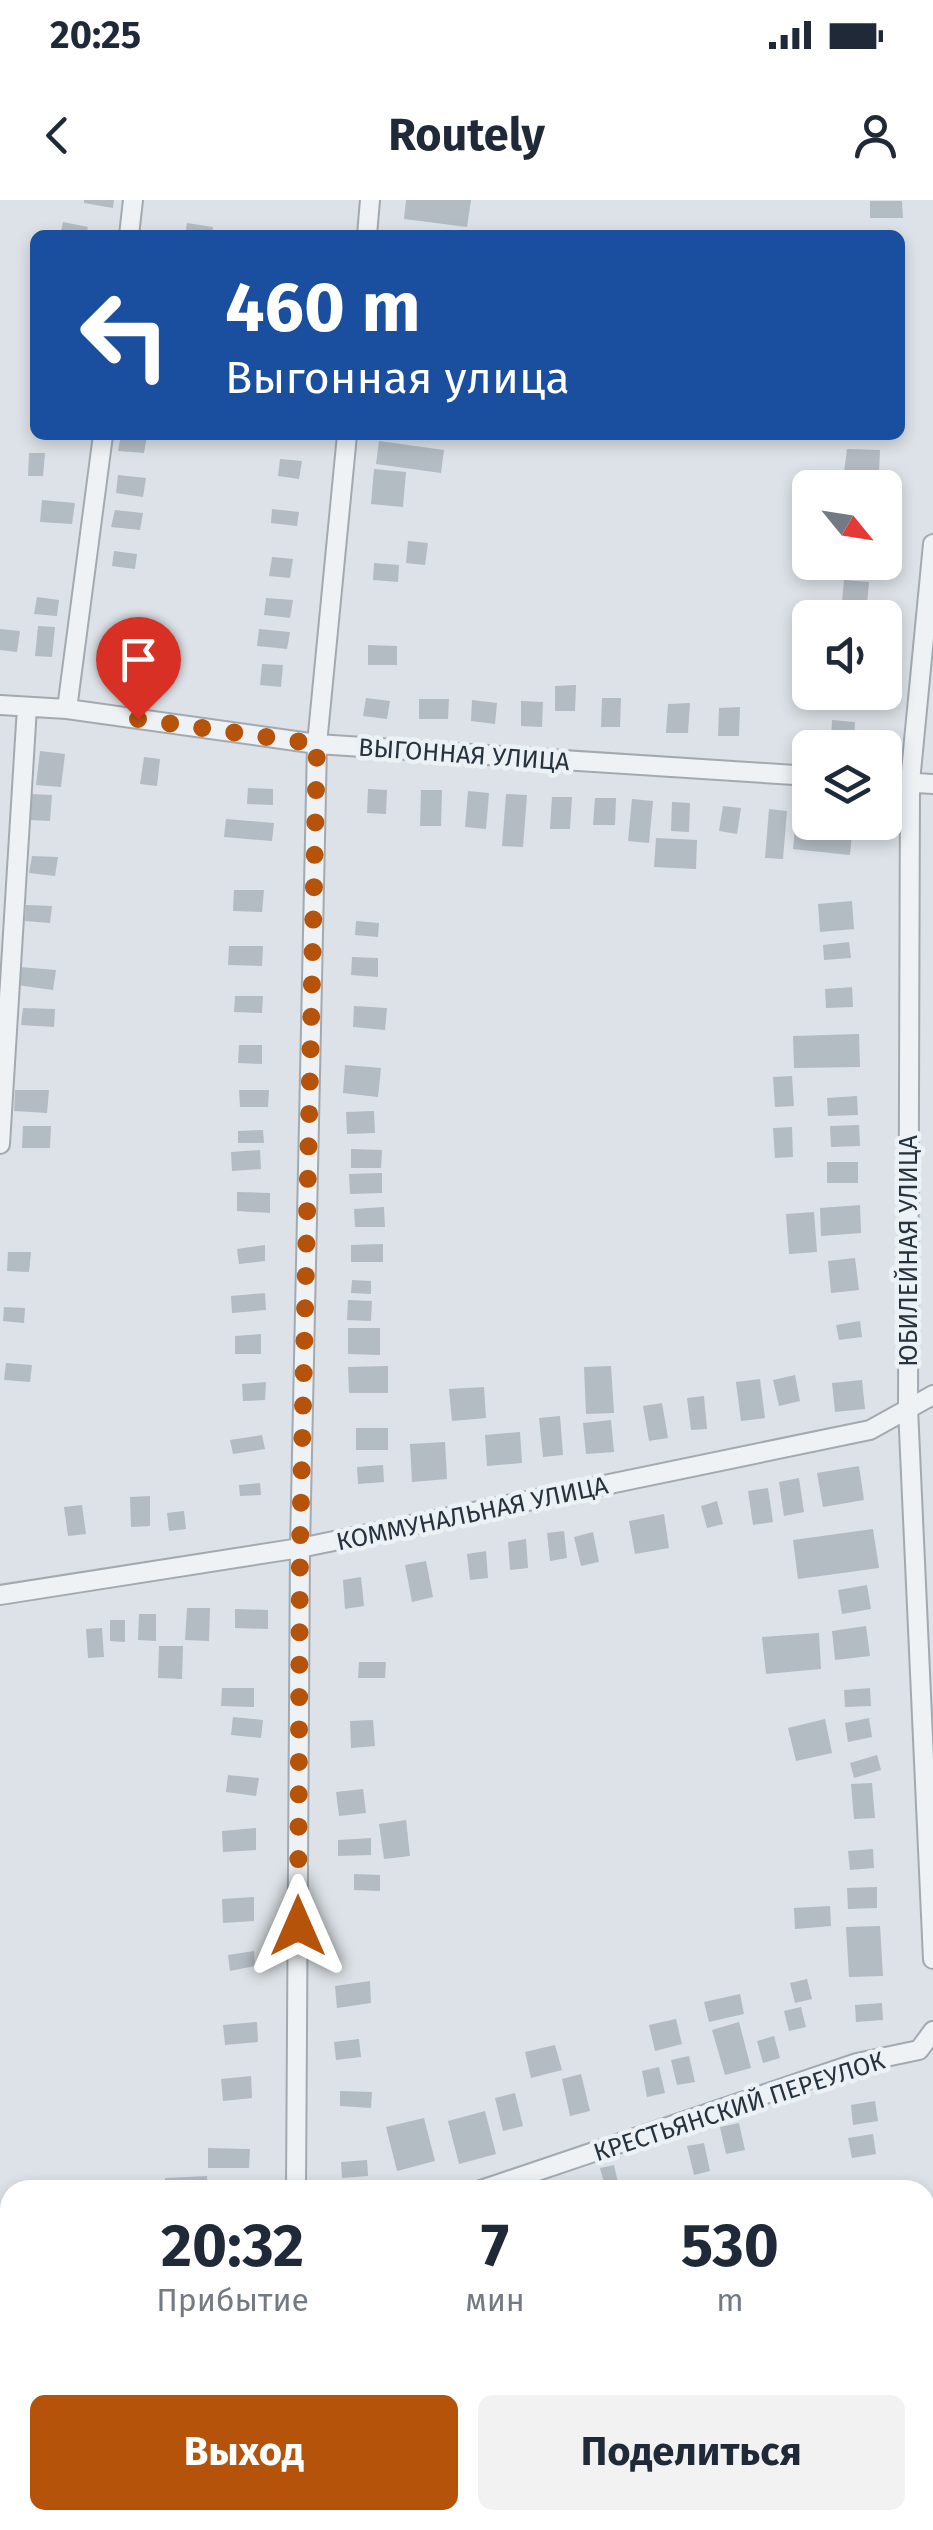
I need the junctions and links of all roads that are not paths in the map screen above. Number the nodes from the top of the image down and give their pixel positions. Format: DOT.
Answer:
graph roads {
  1 [pos="133,200"];
  2 [pos="370,200"];
  3 [pos="130,230"];
  4 [pos="367,230"];
  5 [pos="101,440"];
  6 [pos="347,440"];
  7 [pos="933,544"];
  8 [pos="0,705"];
  9 [pos="27,708"];
  10 [pos="67,709"];
  11 [pos="317,744"];
  12 [pos="792,775"];
  13 [pos="902,782"];
  14 [pos="910,782"];
  15 [pos="933,784"];
  16 [pos="0,1144"];
  17 [pos="933,1395"];
  18 [pos="908,1408"];
  19 [pos="300,1548"];
  20 [pos="0,1595"];
  21 [pos="933,1959"];
  22 [pos="933,2031"];
  23 [pos="296,2180"];
  24 [pos="510,2180"];
  1 -- 3 [label="street"];
  2 -- 4 [label="street"];
  5 -- 10 [label="street"];
  6 -- 11 [label="street"];
  7 -- 14 [label="street, ЮБИЛЕЙНАЯ УЛИЦА"];
  8 -- 9 [label="street, ВЫГОННАЯ УЛИЦА"];
  9 -- 10 [label="street, ВЫГОННАЯ УЛИЦА"];
  9 -- 16 [label="street"];
  10 -- 11 [label="street, ВЫГОННАЯ УЛИЦА"];
  11 -- 12 [label="street, ВЫГОННАЯ УЛИЦА"];
  11 -- 19 [label="street"];
  13 -- 14 [label="street"];
  14 -- 15 [label="street"];
  14 -- 18 [label="street, ЮБИЛЕЙНАЯ УЛИЦА"];
  17 -- 18 [label="street, КОММУНАЛЬНАЯ УЛИЦА"];
  18 -- 19 [label="street, КОММУНАЛЬНАЯ УЛИЦА"];
  18 -- 21 [label="street, ЮБИЛЕЙНАЯ УЛИЦА"];
  19 -- 20 [label="street, КОММУНАЛЬНАЯ УЛИЦА"];
  19 -- 23 [label="street"];
  22 -- 24 [label="street, КРЕСТЬЯНСКИЙ ПЕРЕУЛОК"];
}
